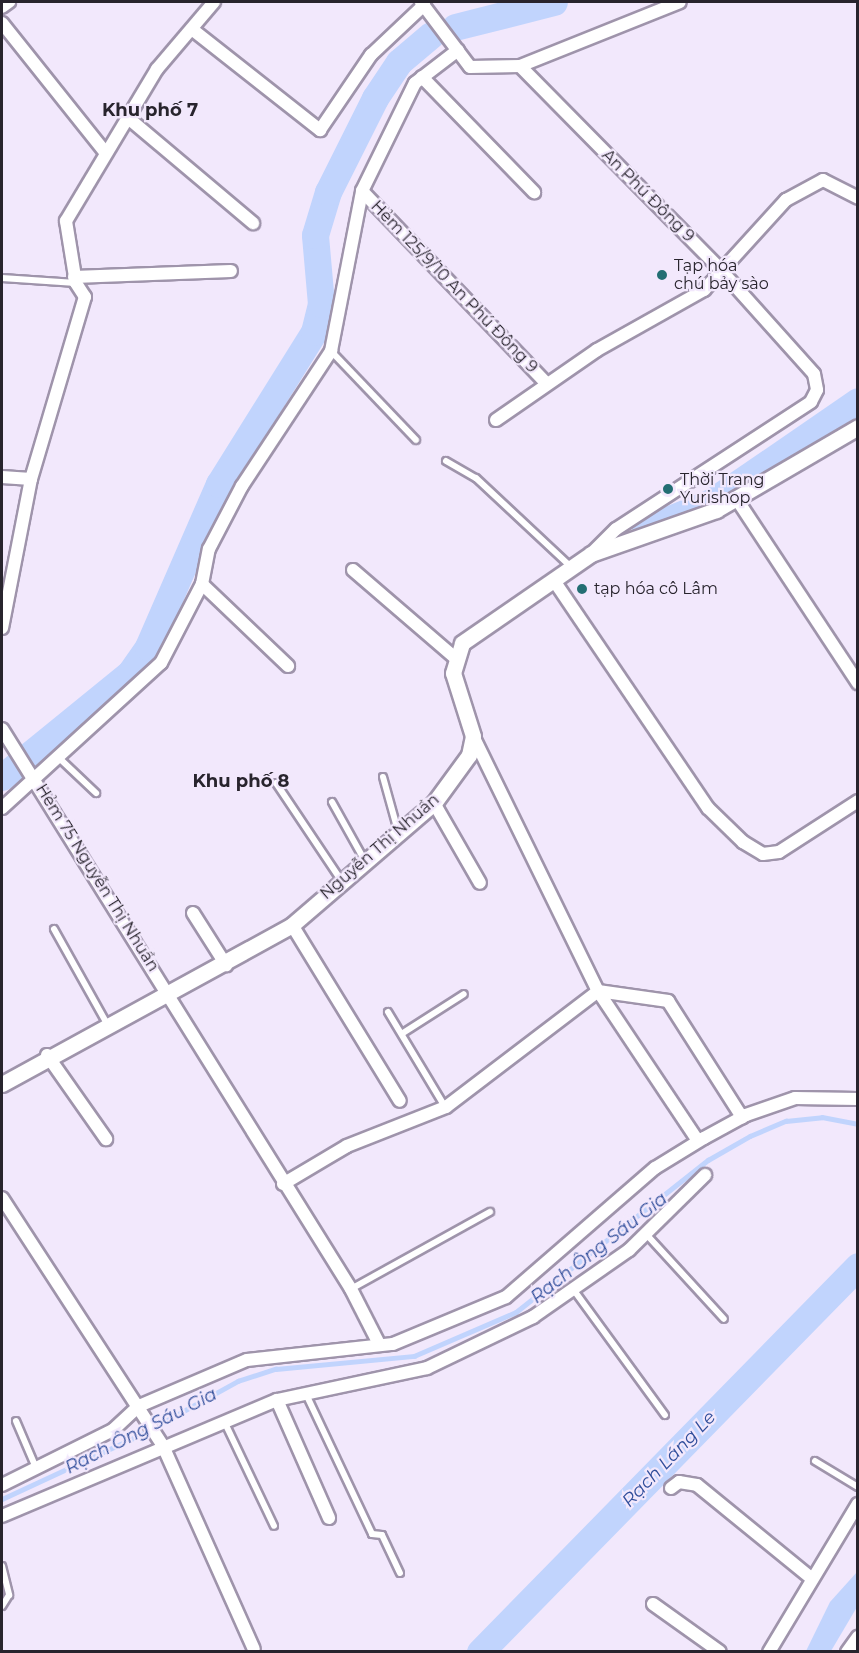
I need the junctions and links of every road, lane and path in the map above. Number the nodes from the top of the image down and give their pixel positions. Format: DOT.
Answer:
graph roads {
  1 [pos="9,2"];
  2 [pos="214,2"];
  3 [pos="680,2"];
  4 [pos="423,3"];
  5 [pos="2,7"];
  6 [pos="2,23"];
  7 [pos="193,30"];
  8 [pos="458,50"];
  9 [pos="520,66"];
  10 [pos="422,77"];
  11 [pos="127,117"];
  12 [pos="105,152"];
  13 [pos="362,191"];
  14 [pos="534,192"];
  15 [pos="858,198"];
  16 [pos="253,223"];
  17 [pos="719,268"];
  18 [pos="231,271"];
  19 [pos="2,278"];
  20 [pos="75,280"];
  21 [pos="331,351"];
  22 [pos="546,383"];
  23 [pos="496,420"];
  24 [pos="858,427"];
  25 [pos="416,440"];
  26 [pos="446,461"];
  27 [pos="2,477"];
  28 [pos="31,479"];
  29 [pos="736,498"];
  30 [pos="591,554"];
  31 [pos="573,568"];
  32 [pos="353,570"];
  33 [pos="555,582"];
  34 [pos="202,585"];
  35 [pos="2,628"];
  36 [pos="453,657"];
  37 [pos="288,666"];
  38 [pos="858,683"];
  39 [pos="473,736"];
  40 [pos="6,739"];
  41 [pos="56,756"];
  42 [pos="30,769"];
  43 [pos="383,777"];
  44 [pos="276,783"];
  45 [pos="96,793"];
  46 [pos="858,801"];
  47 [pos="332,802"];
  48 [pos="434,803"];
  49 [pos="2,808"];
  50 [pos="398,831"];
  51 [pos="366,862"];
  52 [pos="341,881"];
  53 [pos="480,883"];
  54 [pos="194,913"];
  55 [pos="292,926"];
  56 [pos="54,929"];
  57 [pos="226,965"];
  58 [pos="598,991"];
  59 [pos="167,992"];
  60 [pos="464,994"];
  61 [pos="388,1012"];
  62 [pos="107,1024"];
  63 [pos="403,1033"];
  64 [pos="47,1055"];
  65 [pos="2,1084"];
  66 [pos="858,1099"];
  67 [pos="400,1101"];
  68 [pos="446,1107"];
  69 [pos="742,1117"];
  70 [pos="106,1139"];
  71 [pos="698,1142"];
  72 [pos="705,1175"];
  73 [pos="283,1184"];
  74 [pos="2,1198"];
  75 [pos="490,1212"];
  76 [pos="646,1233"];
  77 [pos="351,1289"];
  78 [pos="573,1289"];
  79 [pos="724,1319"];
  80 [pos="379,1344"];
  81 [pos="304,1391"];
  82 [pos="277,1400"];
  83 [pos="142,1409"];
  84 [pos="665,1415"];
  85 [pos="224,1420"];
  86 [pos="16,1421"];
  87 [pos="162,1443"];
  88 [pos="815,1461"];
  89 [pos="37,1468"];
  90 [pos="2,1485"];
  91 [pos="858,1487"];
  92 [pos="671,1488"];
  93 [pos="858,1504"];
  94 [pos="2,1516"];
  95 [pos="329,1518"];
  96 [pos="274,1526"];
  97 [pos="2,1566"];
  98 [pos="400,1574"];
  99 [pos="811,1578"];
  100 [pos="653,1604"];
  101 [pos="2,1605"];
  102 [pos="858,1637"];
  103 [pos="254,1649"];
  104 [pos="720,1652"];
  105 [pos="770,1652"];
  106 [pos="847,1652"];
  1 -- 5 [label="street"];
  2 -- 7 [label="street"];
  3 -- 9 [label="street"];
  4 -- 7 [label="street"];
  4 -- 8 [label="street"];
  6 -- 12 [label="street"];
  7 -- 11 [label="street"];
  8 -- 9 [label="street"];
  8 -- 10 [label="street"];
  9 -- 17 [label="street, An Phú Đông 9"];
  10 -- 13 [label="street"];
  10 -- 14 [label="street"];
  11 -- 12 [label="street"];
  11 -- 16 [label="street"];
  12 -- 20 [label="street"];
  13 -- 21 [label="street"];
  13 -- 22 [label="street, Hẻm 125/9/10 An Phú Đông 9"];
  15 -- 17 [label="street"];
  17 -- 22 [label="street"];
  17 -- 30 [label="street, An Phú Đông 9"];
  18 -- 20 [label="street"];
  19 -- 20 [label="lane"];
  20 -- 28 [label="street"];
  21 -- 25 [label="lane"];
  21 -- 34 [label="street"];
  22 -- 23 [label="street"];
  24 -- 29 [label="street"];
  26 -- 31 [label="lane"];
  27 -- 28 [label="street"];
  28 -- 35 [label="street"];
  29 -- 30 [label="street"];
  29 -- 38 [label="street"];
  30 -- 31 [label="street"];
  31 -- 33 [label="street"];
  32 -- 36 [label="street"];
  33 -- 36 [label="street"];
  33 -- 46 [label="street"];
  34 -- 37 [label="street"];
  34 -- 41 [label="street"];
  36 -- 39 [label="street"];
  39 -- 48 [label="street, Nguyễn Thị Nhuần"];
  39 -- 58 [label="street"];
  40 -- 42 [label="street, Hẻm 75 Nguyễn Thị Nhuần"];
  41 -- 42 [label="street"];
  41 -- 45 [label="lane"];
  42 -- 49 [label="street"];
  42 -- 59 [label="street, Hẻm 75 Nguyễn Thị Nhuần"];
  43 -- 50 [label="lane"];
  44 -- 52 [label="lane"];
  47 -- 51 [label="lane"];
  48 -- 50 [label="street, Nguyễn Thị Nhuần"];
  48 -- 53 [label="street"];
  50 -- 51 [label="street, Nguyễn Thị Nhuần"];
  51 -- 52 [label="street, Nguyễn Thị Nhuần"];
  52 -- 55 [label="street, Nguyễn Thị Nhuần"];
  54 -- 57 [label="street"];
  55 -- 57 [label="street, Nguyễn Thị Nhuần"];
  55 -- 67 [label="street"];
  56 -- 62 [label="lane"];
  57 -- 59 [label="street, Nguyễn Thị Nhuần"];
  58 -- 68 [label="street"];
  58 -- 69 [label="street"];
  58 -- 71 [label="street"];
  59 -- 62 [label="street, Nguyễn Thị Nhuần"];
  59 -- 73 [label="street, Hẻm 75 Nguyễn Thị Nhuần"];
  60 -- 63 [label="lane"];
  61 -- 63 [label="lane"];
  62 -- 64 [label="street, Nguyễn Thị Nhuần"];
  63 -- 68 [label="lane"];
  64 -- 65 [label="street, Nguyễn Thị Nhuần"];
  64 -- 70 [label="street"];
  66 -- 69 [label="street"];
  68 -- 73 [label="street"];
  69 -- 71 [label="street"];
  71 -- 80 [label="street"];
  72 -- 76 [label="street"];
  73 -- 77 [label="street, Hẻm 75 Nguyễn Thị Nhuần"];
  74 -- 83 [label="street"];
  75 -- 77 [label="lane"];
  76 -- 78 [label="street"];
  76 -- 79 [label="lane"];
  77 -- 80 [label="street, Hẻm 75 Nguyễn Thị Nhuần"];
  78 -- 81 [label="street"];
  78 -- 84 [label="lane"];
  80 -- 83 [label="street"];
  81 -- 82 [label="street"];
  81 -- 98 [label="lane"];
  82 -- 85 [label="street"];
  82 -- 95 [label="street"];
  83 -- 87 [label="street"];
  83 -- 89 [label="street"];
  85 -- 87 [label="street"];
  85 -- 96 [label="lane"];
  86 -- 89 [label="lane"];
  87 -- 94 [label="street"];
  87 -- 103 [label="street"];
  88 -- 91 [label="lane"];
  89 -- 90 [label="street"];
  92 -- 99 [label="street"];
  93 -- 99 [label="street"];
  97 -- 101 [label="lane"];
  99 -- 105 [label="street"];
  100 -- 104 [label="street"];
  102 -- 106 [label="street"];
}
